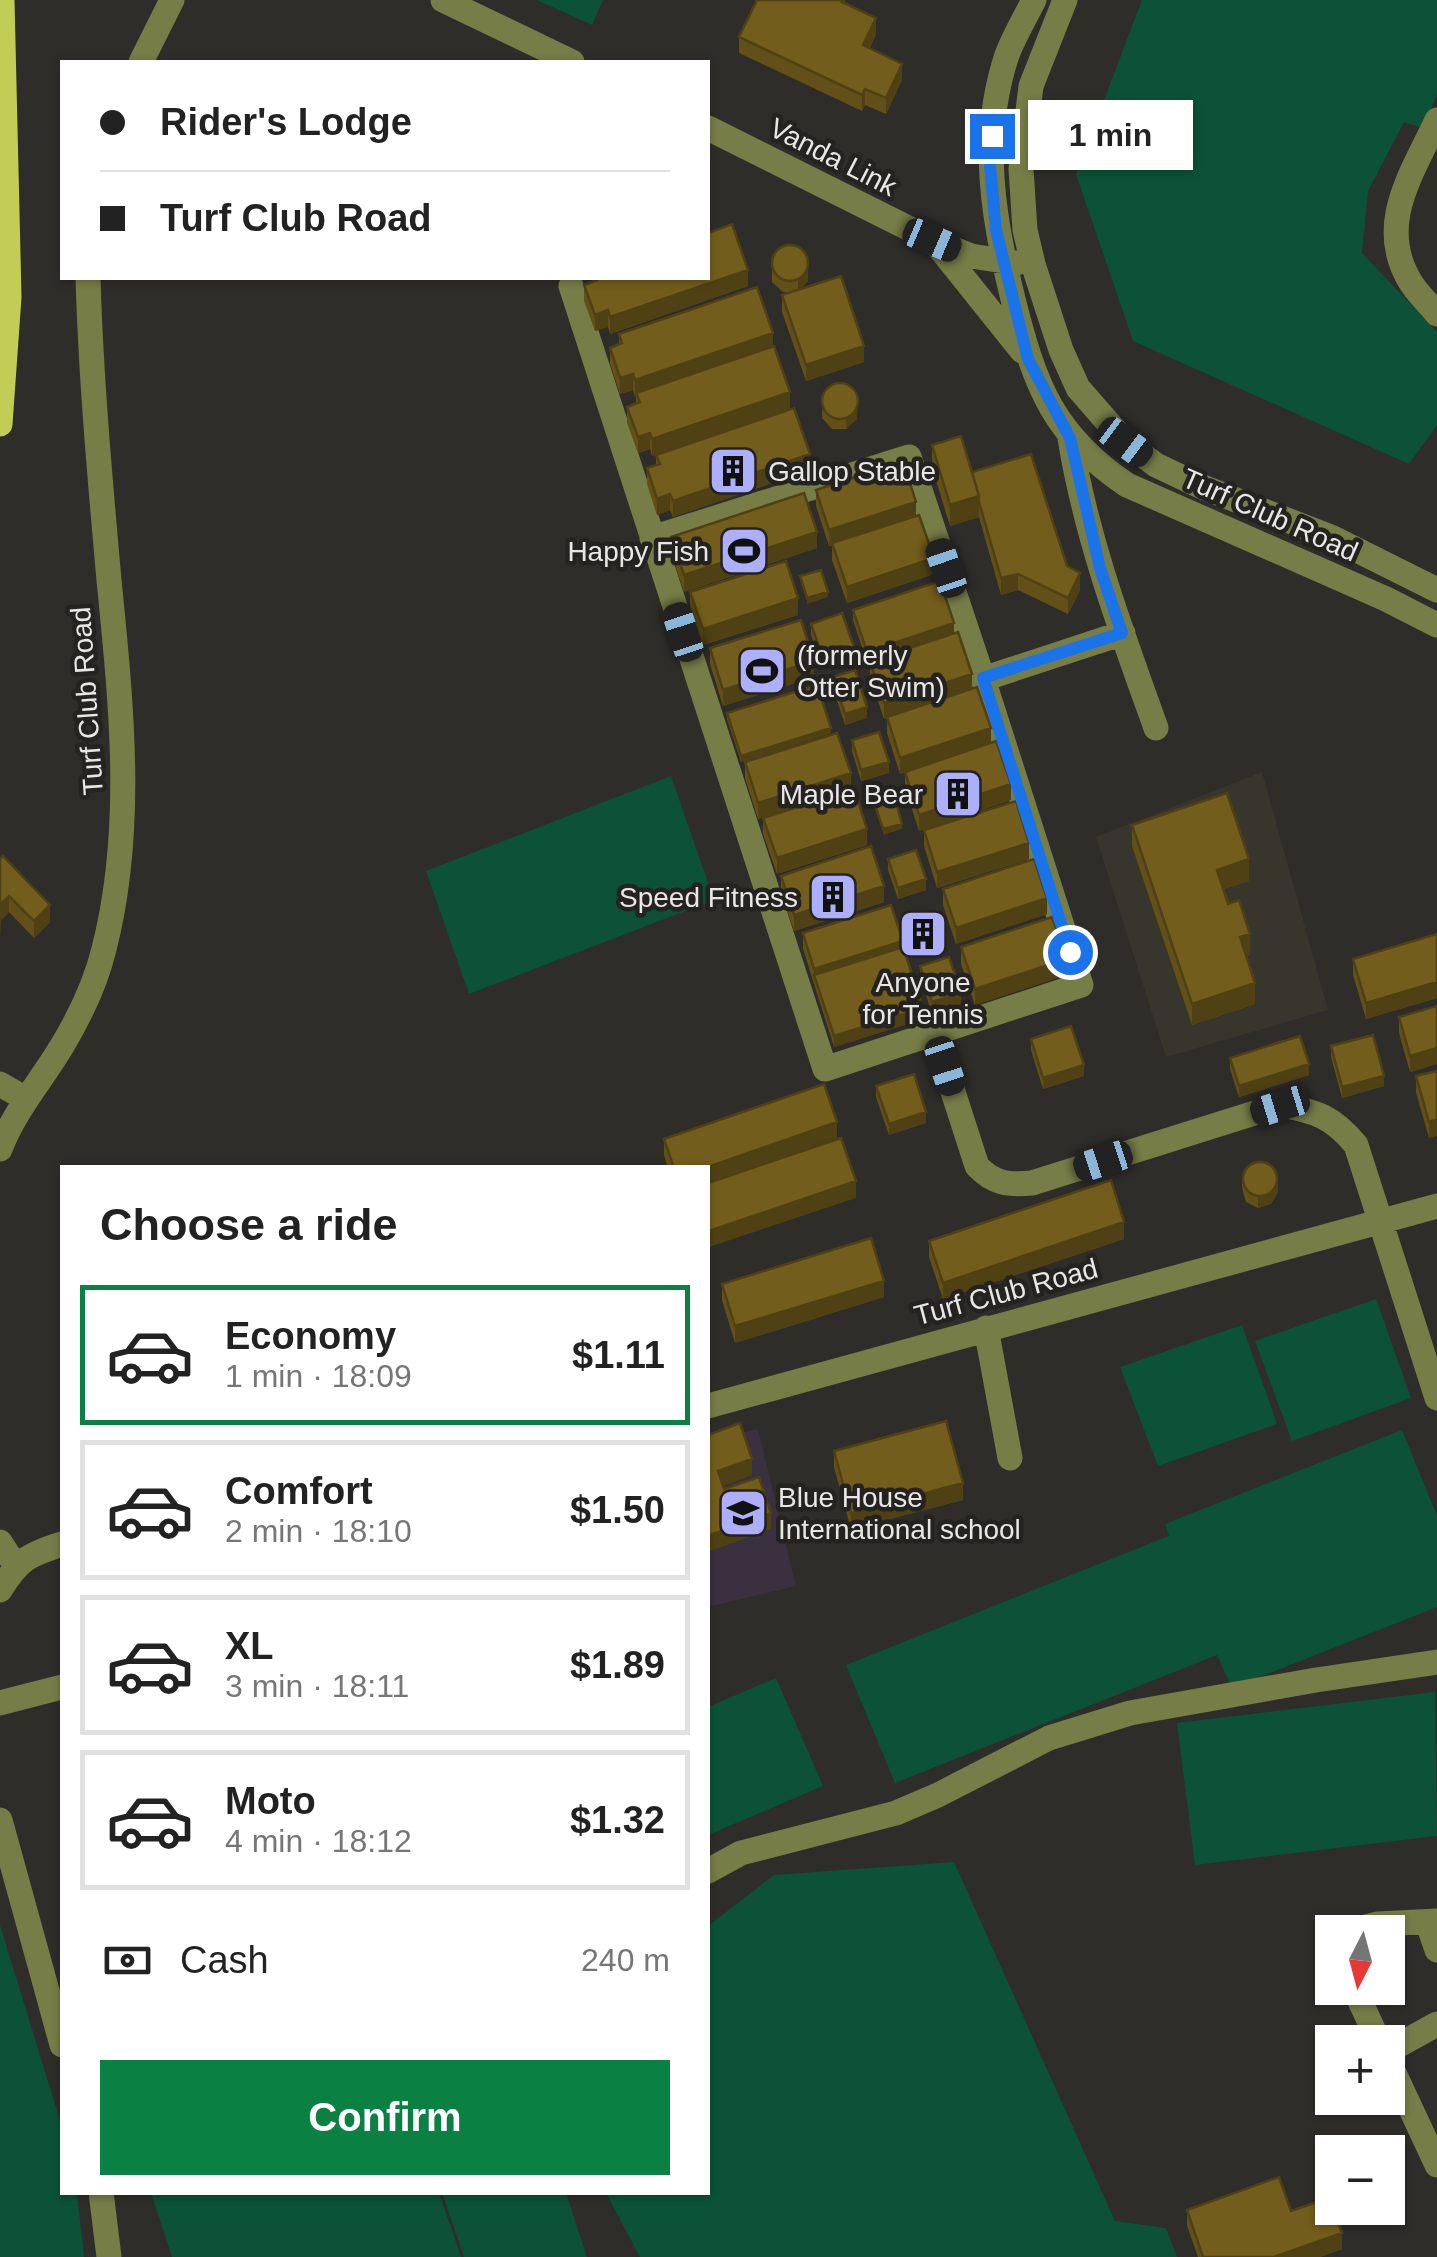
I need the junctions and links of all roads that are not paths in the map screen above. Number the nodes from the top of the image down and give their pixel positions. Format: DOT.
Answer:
graph roads {
  1 [pos="2,0"];
  2 [pos="172,0"];
  3 [pos="443,0"];
  4 [pos="1034,0"];
  5 [pos="1065,0"];
  6 [pos="143,60"];
  7 [pos="568,60"];
  8 [pos="1437,120"];
  9 [pos="710,129"];
  10 [pos="932,240"];
  11 [pos="1004,262"];
  12 [pos="1033,264"];
  13 [pos="88,280"];
  14 [pos="571,286"];
  15 [pos="1437,314"];
  16 [pos="1028,359"];
  17 [pos="1078,388"];
  18 [pos="0,424"];
  19 [pos="1070,438"];
  20 [pos="652,538"];
  21 [pos="1437,590"];
  22 [pos="1437,625"];
  23 [pos="1122,633"];
  24 [pos="983,678"];
  25 [pos="1156,728"];
  26 [pos="934,1034"];
  27 [pos="0,1084"];
  28 [pos="26,1099"];
  29 [pos="0,1149"];
  30 [pos="1437,1206"];
  31 [pos="1379,1220"];
  32 [pos="986,1328"];
  33 [pos="1437,1398"];
  34 [pos="710,1405"];
  35 [pos="1010,1458"];
  36 [pos="60,1545"];
  37 [pos="0,1590"];
  38 [pos="1437,1662"];
  39 [pos="60,1688"];
  40 [pos="0,1703"];
  41 [pos="0,1820"];
  42 [pos="710,1870"];
  43 [pos="1432,1922"];
  44 [pos="1405,1923"];
  45 [pos="1437,1950"];
  46 [pos="1437,2024"];
  47 [pos="60,2038"];
  48 [pos="1405,2041"];
  49 [pos="1405,2096"];
  50 [pos="1437,2164"];
  51 [pos="101,2195"];
  52 [pos="110,2257"];
  1 -- 18 [label="main road"];
  2 -- 6 [label="street"];
  3 -- 7 [label="street"];
  4 -- 11 [label="street, Turf Club Road"];
  5 -- 12 [label="street, Turf Club Road"];
  8 -- 15 [label="street"];
  9 -- 10 [label="street, Vanda Link"];
  10 -- 11 [label="street, Vanda Link"];
  10 -- 16 [label="street, Vanda Link"];
  11 -- 12 [label="street, Vanda Link"];
  11 -- 16 [label="street, Turf Club Road"];
  12 -- 17 [label="street, Turf Club Road"];
  13 -- 28 [label="street, Turf Club Road"];
  14 -- 20 [label="street"];
  16 -- 19 [label="street, Turf Club Road"];
  17 -- 19 [label="street"];
  17 -- 21 [label="street, Turf Club Road"];
  19 -- 22 [label="street, Turf Club Road"];
  19 -- 23 [label="street"];
  20 -- 24 [label="street"];
  20 -- 26 [label="street"];
  23 -- 24 [label="street"];
  23 -- 25 [label="street"];
  24 -- 26 [label="street"];
  26 -- 31 [label="street"];
  27 -- 28 [label="street"];
  28 -- 29 [label="street, Turf Club Road"];
  30 -- 31 [label="street, Turf Club Road"];
  31 -- 32 [label="street, Turf Club Road"];
  31 -- 33 [label="street"];
  32 -- 34 [label="street, Turf Club Road"];
  32 -- 35 [label="street"];
  36 -- 37 [label="street"];
  38 -- 42 [label="street"];
  39 -- 40 [label="street"];
  41 -- 47 [label="street"];
  43 -- 44 [label="street"];
  43 -- 45 [label="street"];
  46 -- 48 [label="street"];
  49 -- 50 [label="street"];
  51 -- 52 [label="street"];
}
